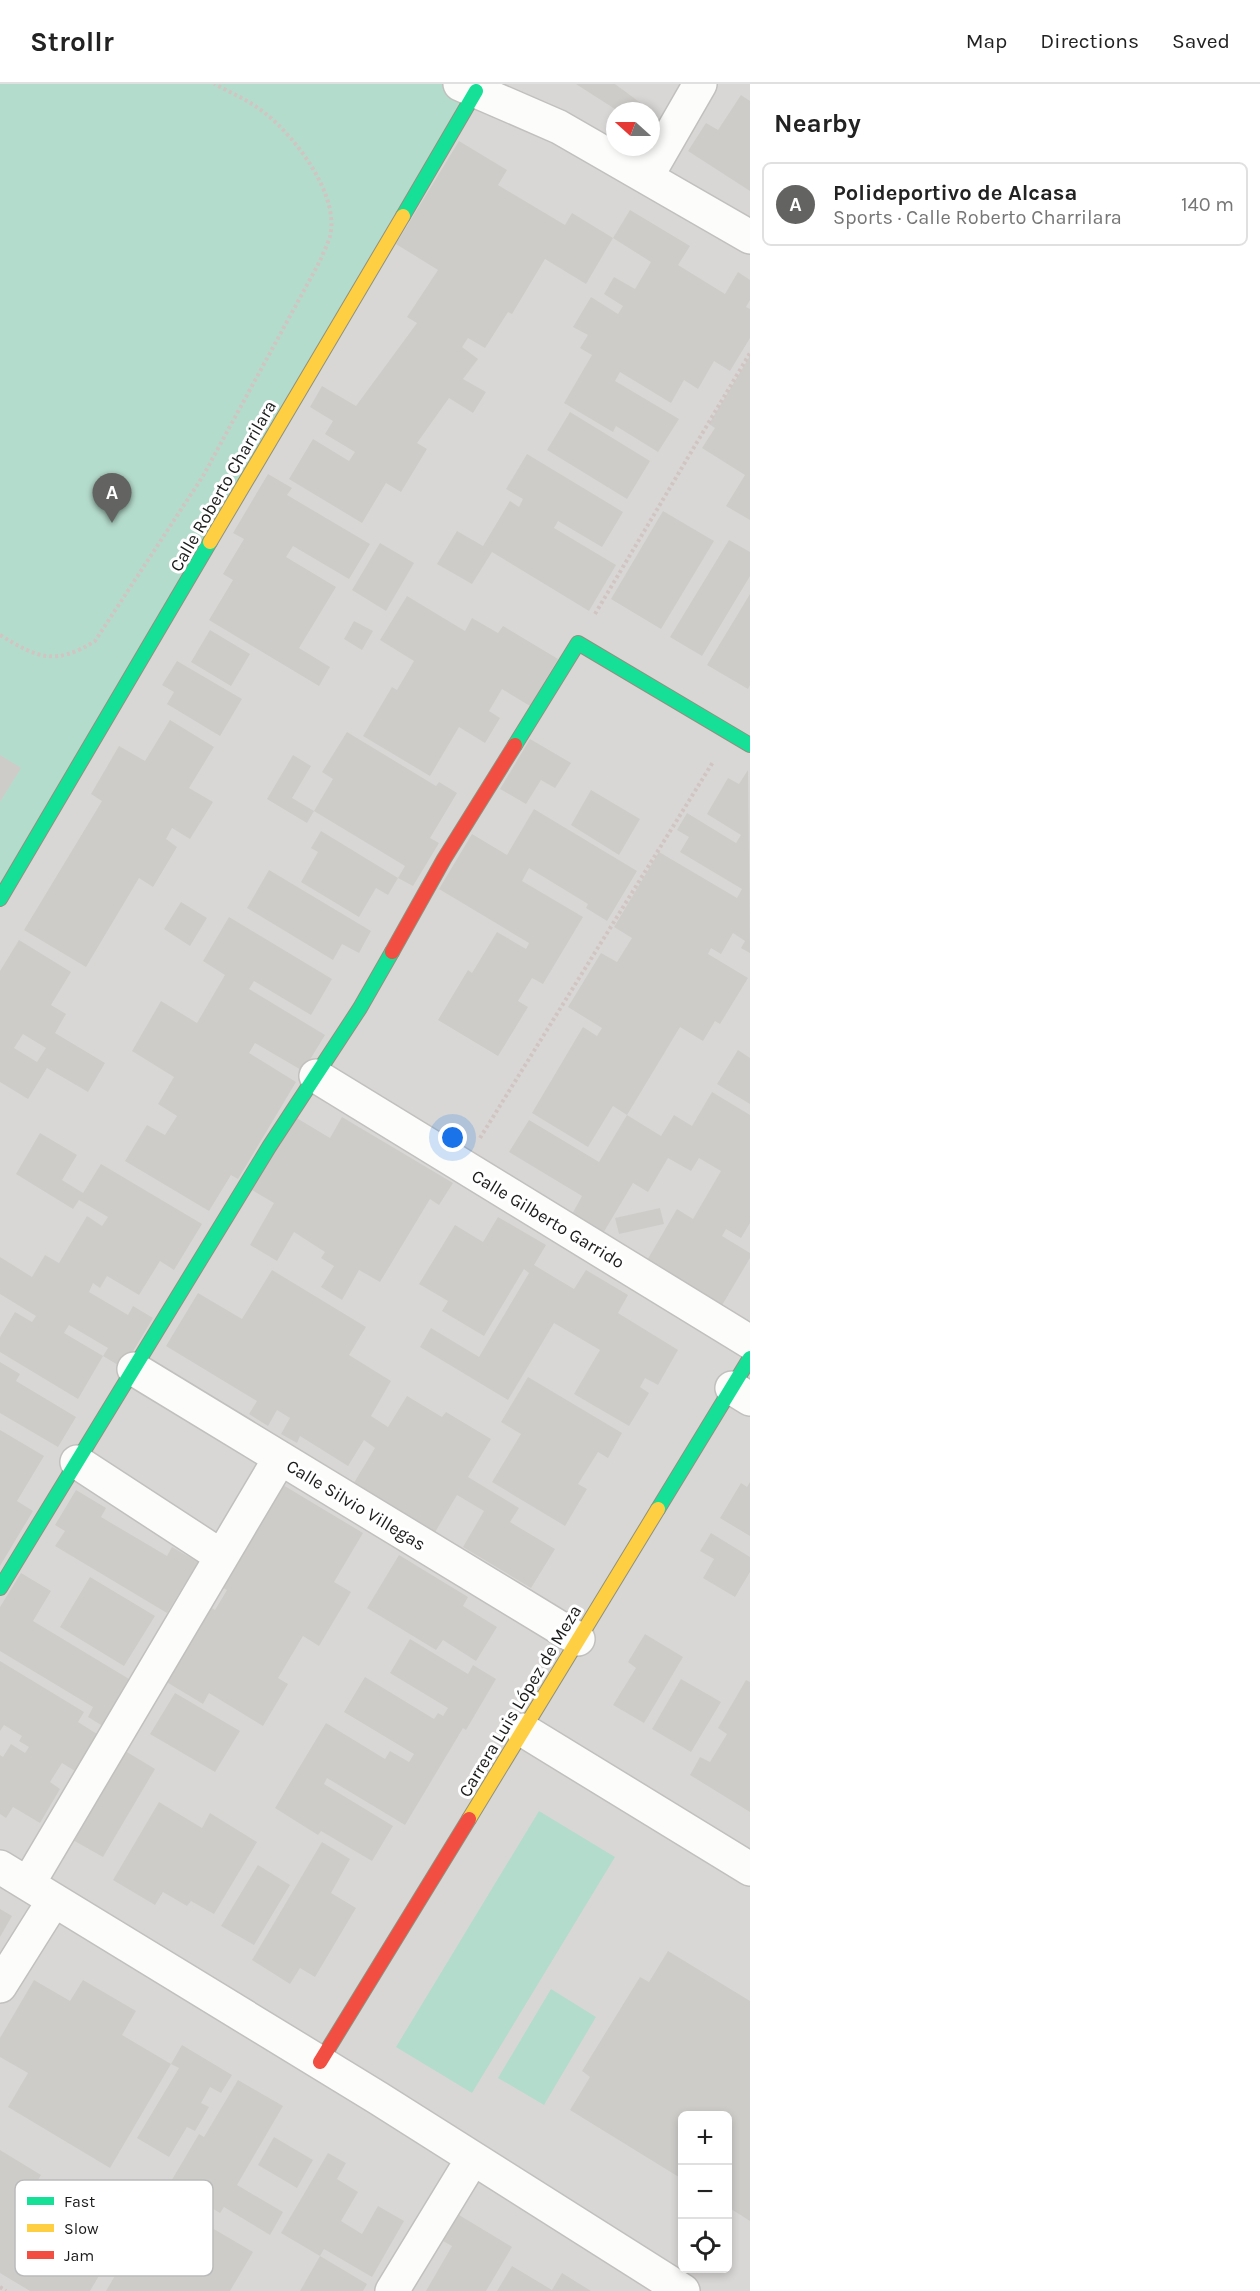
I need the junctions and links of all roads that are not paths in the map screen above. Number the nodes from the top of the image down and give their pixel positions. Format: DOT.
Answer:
graph roads {
  1 [pos="700,84"];
  2 [pos="468,87"];
  3 [pos="647,176"];
  4 [pos="750,237"];
  5 [pos="750,745"];
  6 [pos="0,899"];
  7 [pos="315,1076"];
  8 [pos="750,1342"];
  9 [pos="750,1358"];
  10 [pos="134,1369"];
  11 [pos="741,1394"];
  12 [pos="280,1458"];
  13 [pos="77,1462"];
  14 [pos="221,1557"];
  15 [pos="0,1588"];
  16 [pos="578,1639"];
  17 [pos="523,1730"];
  18 [pos="0,1867"];
  19 [pos="750,1869"];
  20 [pos="41,1892"];
  21 [pos="0,1986"];
  22 [pos="320,2062"];
  23 [pos="473,2158"];
  24 [pos="392,2291"];
  25 [pos="683,2291"];
  1 -- 3 [label="street"];
  2 -- 3 [label="street"];
  2 -- 6 [label="street, Calle Roberto Charrilara"];
  3 -- 4 [label="street"];
  5 -- 7 [label="street"];
  7 -- 8 [label="street, Calle Gilberto Garrido"];
  7 -- 10 [label="street"];
  9 -- 11 [label="street, Carrera Luis López de Meza"];
  10 -- 12 [label="street, Calle Silvio Villegas"];
  10 -- 13 [label="street"];
  11 -- 16 [label="street, Carrera Luis López de Meza"];
  12 -- 14 [label="street"];
  12 -- 16 [label="street, Calle Silvio Villegas"];
  13 -- 14 [label="street"];
  13 -- 15 [label="street"];
  14 -- 20 [label="street"];
  16 -- 17 [label="street, Carrera Luis López de Meza"];
  17 -- 19 [label="street"];
  17 -- 22 [label="street, Carrera Luis López de Meza"];
  18 -- 20 [label="street"];
  20 -- 21 [label="street"];
  20 -- 22 [label="street"];
  22 -- 23 [label="street"];
  23 -- 24 [label="street"];
  23 -- 25 [label="street"];
}
